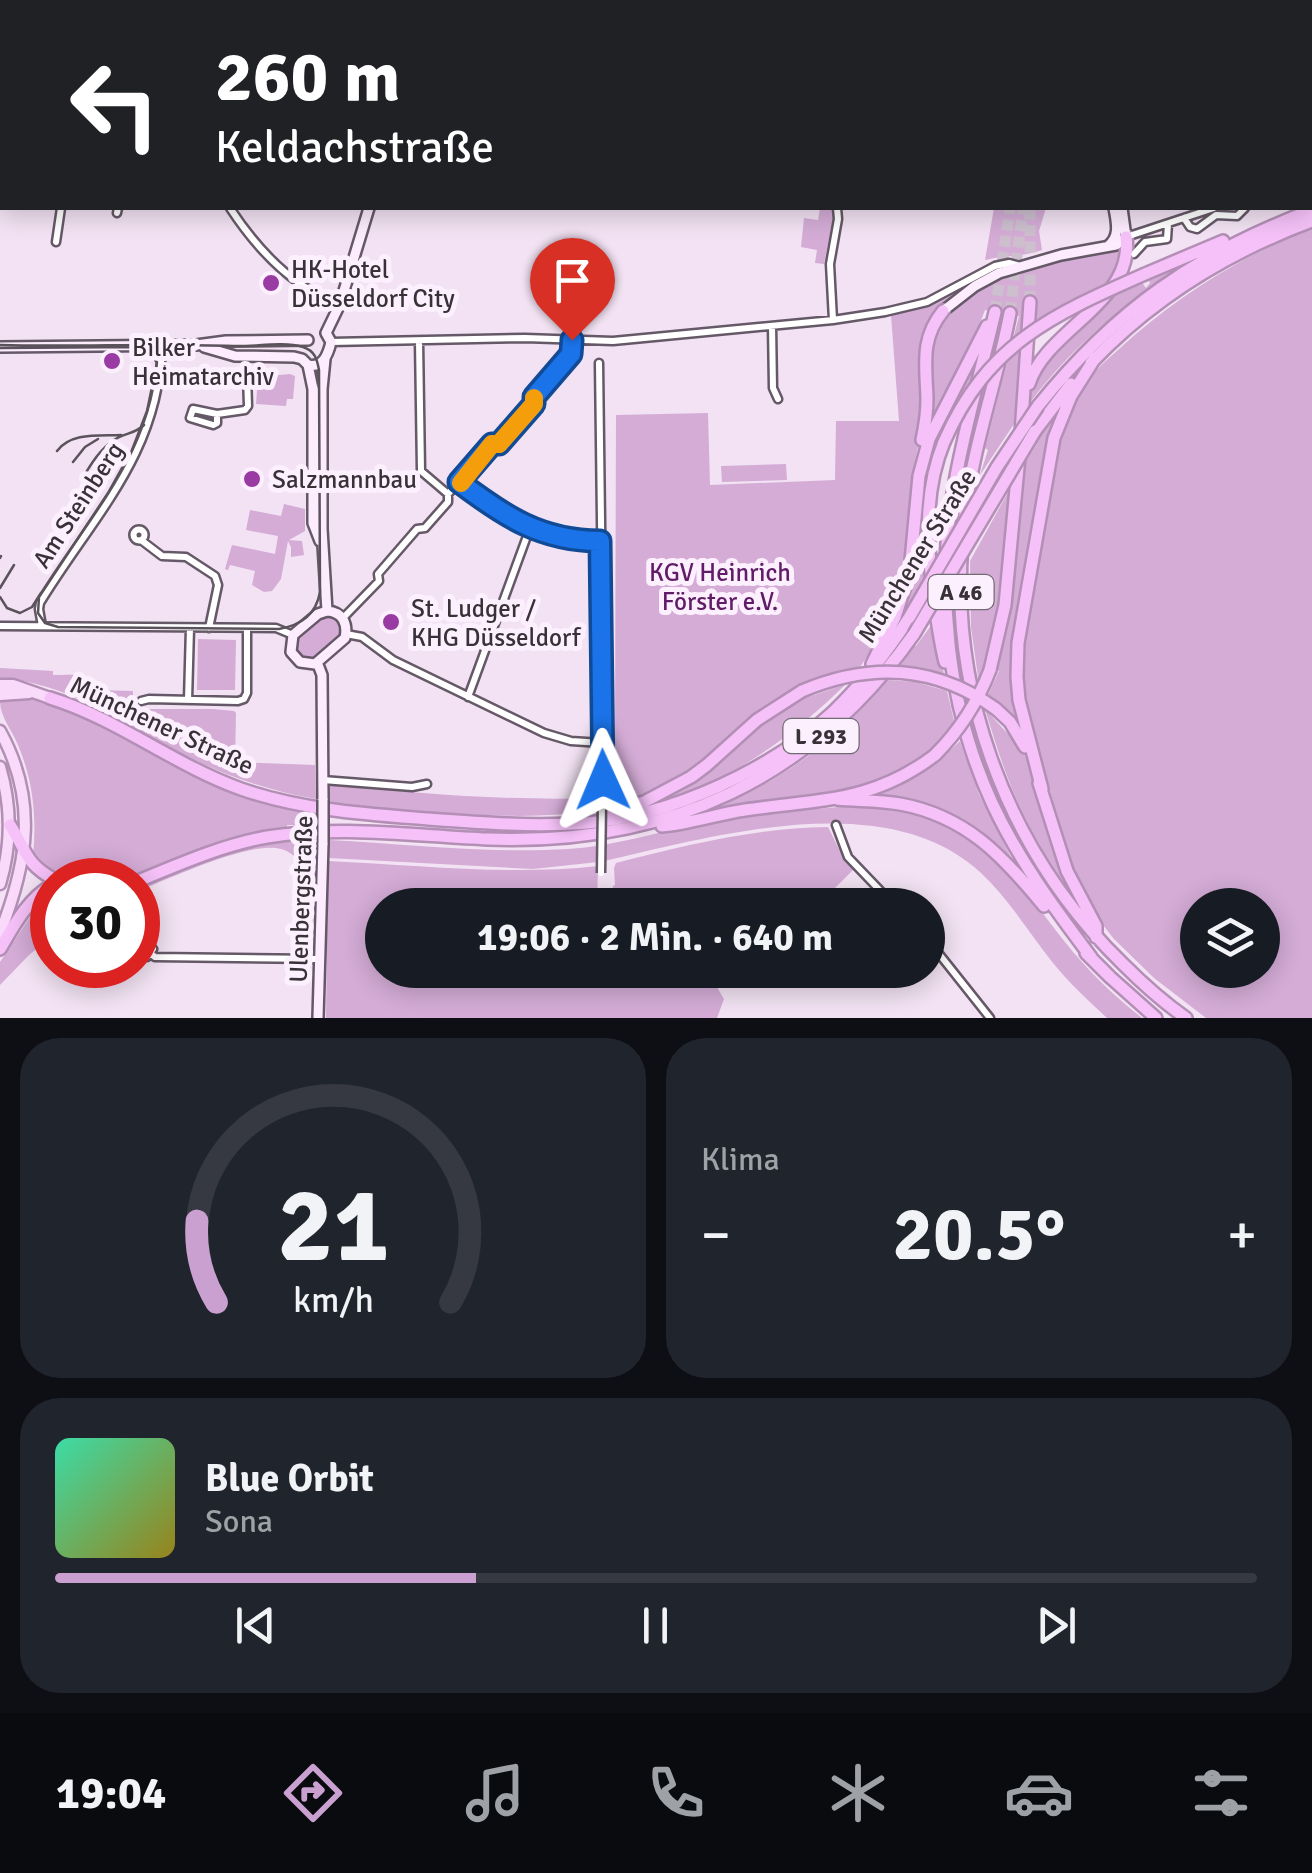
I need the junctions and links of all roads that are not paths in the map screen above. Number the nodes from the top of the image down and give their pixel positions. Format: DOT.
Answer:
graph roads {
  1 [pos="61,210"];
  2 [pos="231,210"];
  3 [pos="369,210"];
  4 [pos="837,210"];
  5 [pos="1115,210"];
  6 [pos="1122,210"];
  7 [pos="1243,210"];
  8 [pos="1312,210"];
  9 [pos="1219,211"];
  10 [pos="1184,218"];
  11 [pos="1312,221"];
  12 [pos="1168,224"];
  13 [pos="1269,226"];
  14 [pos="1122,233"];
  15 [pos="56,242"];
  16 [pos="1134,254"];
  17 [pos="1020,266"];
  18 [pos="1030,302"];
  19 [pos="340,304"];
  20 [pos="943,311"];
  21 [pos="1010,313"];
  22 [pos="833,320"];
  23 [pos="772,326"];
  24 [pos="328,338"];
  25 [pos="308,340"];
  26 [pos="572,340"];
  27 [pos="419,341"];
  28 [pos="196,345"];
  29 [pos="162,346"];
  30 [pos="0,347"];
  31 [pos="1095,358"];
  32 [pos="325,359"];
  33 [pos="305,362"];
  34 [pos="599,363"];
  35 [pos="248,375"];
  36 [pos="1024,397"];
  37 [pos="778,399"];
  38 [pos="217,414"];
  39 [pos="922,459"];
  40 [pos="459,482"];
  41 [pos="448,494"];
  42 [pos="530,528"];
  43 [pos="142,540"];
  44 [pos="600,541"];
  45 [pos="324,548"];
  46 [pos="327,610"];
  47 [pos="343,618"];
  48 [pos="0,626"];
  49 [pos="42,626"];
  50 [pos="190,628"];
  51 [pos="208,628"];
  52 [pos="247,628"];
  53 [pos="346,634"];
  54 [pos="294,635"];
  55 [pos="317,662"];
  56 [pos="953,674"];
  57 [pos="866,677"];
  58 [pos="0,685"];
  59 [pos="34,693"];
  60 [pos="0,695"];
  61 [pos="468,697"];
  62 [pos="50,698"];
  63 [pos="188,700"];
  64 [pos="141,701"];
  65 [pos="0,731"];
  66 [pos="602,742"];
  67 [pos="0,767"];
  68 [pos="323,780"];
  69 [pos="427,784"];
  70 [pos="1042,789"];
  71 [pos="837,799"];
  72 [pos="578,823"];
  73 [pos="10,825"];
  74 [pos="645,825"];
  75 [pos="836,825"];
  76 [pos="24,854"];
  77 [pos="30,860"];
  78 [pos="160,873"];
  79 [pos="601,873"];
  80 [pos="0,884"];
  81 [pos="878,888"];
  82 [pos="30,903"];
  83 [pos="0,932"];
  84 [pos="1096,937"];
  85 [pos="0,948"];
  86 [pos="160,956"];
  87 [pos="1090,957"];
  88 [pos="318,958"];
  89 [pos="945,961"];
  90 [pos="318,1018"];
  91 [pos="990,1018"];
  92 [pos="1156,1018"];
  93 [pos="1186,1018"];
  1 -- 15 [label="street"];
  2 -- 19 [label="street"];
  3 -- 19 [label="street"];
  4 -- 22 [label="street"];
  5 -- 14 [label="street"];
  6 -- 14 [label="street"];
  7 -- 9 [label="street"];
  8 -- 13 [label="highway, Münchener Straße / L 293"];
  9 -- 10 [label="street"];
  9 -- 10 [label="street"];
  10 -- 12 [label="street"];
  11 -- 31 [label="highway, Münchener Straße / L 293"];
  12 -- 14 [label="street"];
  12 -- 16 [label="street"];
  13 -- 56 [label="highway, bridge"];
  13 -- 57 [label="highway, Münchener Straße / L 293, bridge"];
  14 -- 17 [label="street"];
  14 -- 36 [label="highway"];
  17 -- 20 [label="street"];
  17 -- 22 [label="street"];
  18 -- 36 [label="highway"];
  19 -- 24 [label="street"];
  20 -- 39 [label="highway"];
  21 -- 84 [label="highway, A 46"];
  22 -- 23 [label="street"];
  23 -- 26 [label="street"];
  23 -- 37 [label="street"];
  24 -- 25 [label="street"];
  24 -- 27 [label="street"];
  24 -- 32 [label="street"];
  25 -- 28 [label="street"];
  25 -- 33 [label="street"];
  26 -- 27 [label="street"];
  26 -- 40 [label="street"];
  27 -- 41 [label="street"];
  28 -- 29 [label="street"];
  28 -- 33 [label="street"];
  29 -- 30 [label="street"];
  29 -- 49 [label="street, Am Steinberg"];
  31 -- 70 [label="highway"];
  31 -- 74 [label="highway, Münchener Straße / L 293, bridge"];
  32 -- 33 [label="street"];
  32 -- 45 [label="street"];
  33 -- 45 [label="street"];
  34 -- 44 [label="street"];
  35 -- 38 [label="street"];
  36 -- 71 [label="highway, L 293, bridge"];
  39 -- 56 [label="highway, A 46"];
  39 -- 57 [label="highway"];
  40 -- 41 [label="street"];
  40 -- 42 [label="street"];
  41 -- 47 [label="street"];
  42 -- 44 [label="street"];
  42 -- 61 [label="street"];
  43 -- 51 [label="street"];
  44 -- 66 [label="street"];
  45 -- 46 [label="street"];
  46 -- 47 [label="street"];
  46 -- 54 [label="street"];
  47 -- 53 [label="street"];
  48 -- 49 [label="street"];
  49 -- 50 [label="street"];
  50 -- 51 [label="street"];
  50 -- 63 [label="street"];
  51 -- 52 [label="street"];
  52 -- 54 [label="street"];
  52 -- 63 [label="street"];
  53 -- 55 [label="street"];
  53 -- 61 [label="street"];
  54 -- 55 [label="street"];
  55 -- 68 [label="street, Ulenbergstraße"];
  56 -- 87 [label="highway, A 46"];
  57 -- 72 [label="highway, Münchener Straße / L 293"];
  58 -- 59 [label="main road"];
  59 -- 60 [label="main road"];
  59 -- 62 [label="main road"];
  61 -- 66 [label="street"];
  62 -- 72 [label="highway, Münchener Straße / L 293"];
  63 -- 64 [label="street"];
  65 -- 76 [label="main road"];
  66 -- 79 [label="street, bridge"];
  67 -- 73 [label="main road"];
  68 -- 69 [label="street, Ulenbergstraße"];
  68 -- 88 [label="street, Ulenbergstraße, bridge"];
  70 -- 72 [label="highway, bridge"];
  70 -- 84 [label="highway"];
  71 -- 74 [label="highway, L 293"];
  71 -- 87 [label="highway"];
  73 -- 76 [label="highway"];
  73 -- 80 [label="main road"];
  74 -- 78 [label="highway, Münchener Straße / L 293"];
  75 -- 81 [label="street"];
  76 -- 77 [label="highway"];
  76 -- 83 [label="main road"];
  82 -- 85 [label="highway"];
  84 -- 93 [label="highway, A 46"];
  86 -- 88 [label="street"];
  87 -- 92 [label="highway, A 46"];
  88 -- 90 [label="street, Ulenbergstraße"];
  89 -- 91 [label="street"];
}
